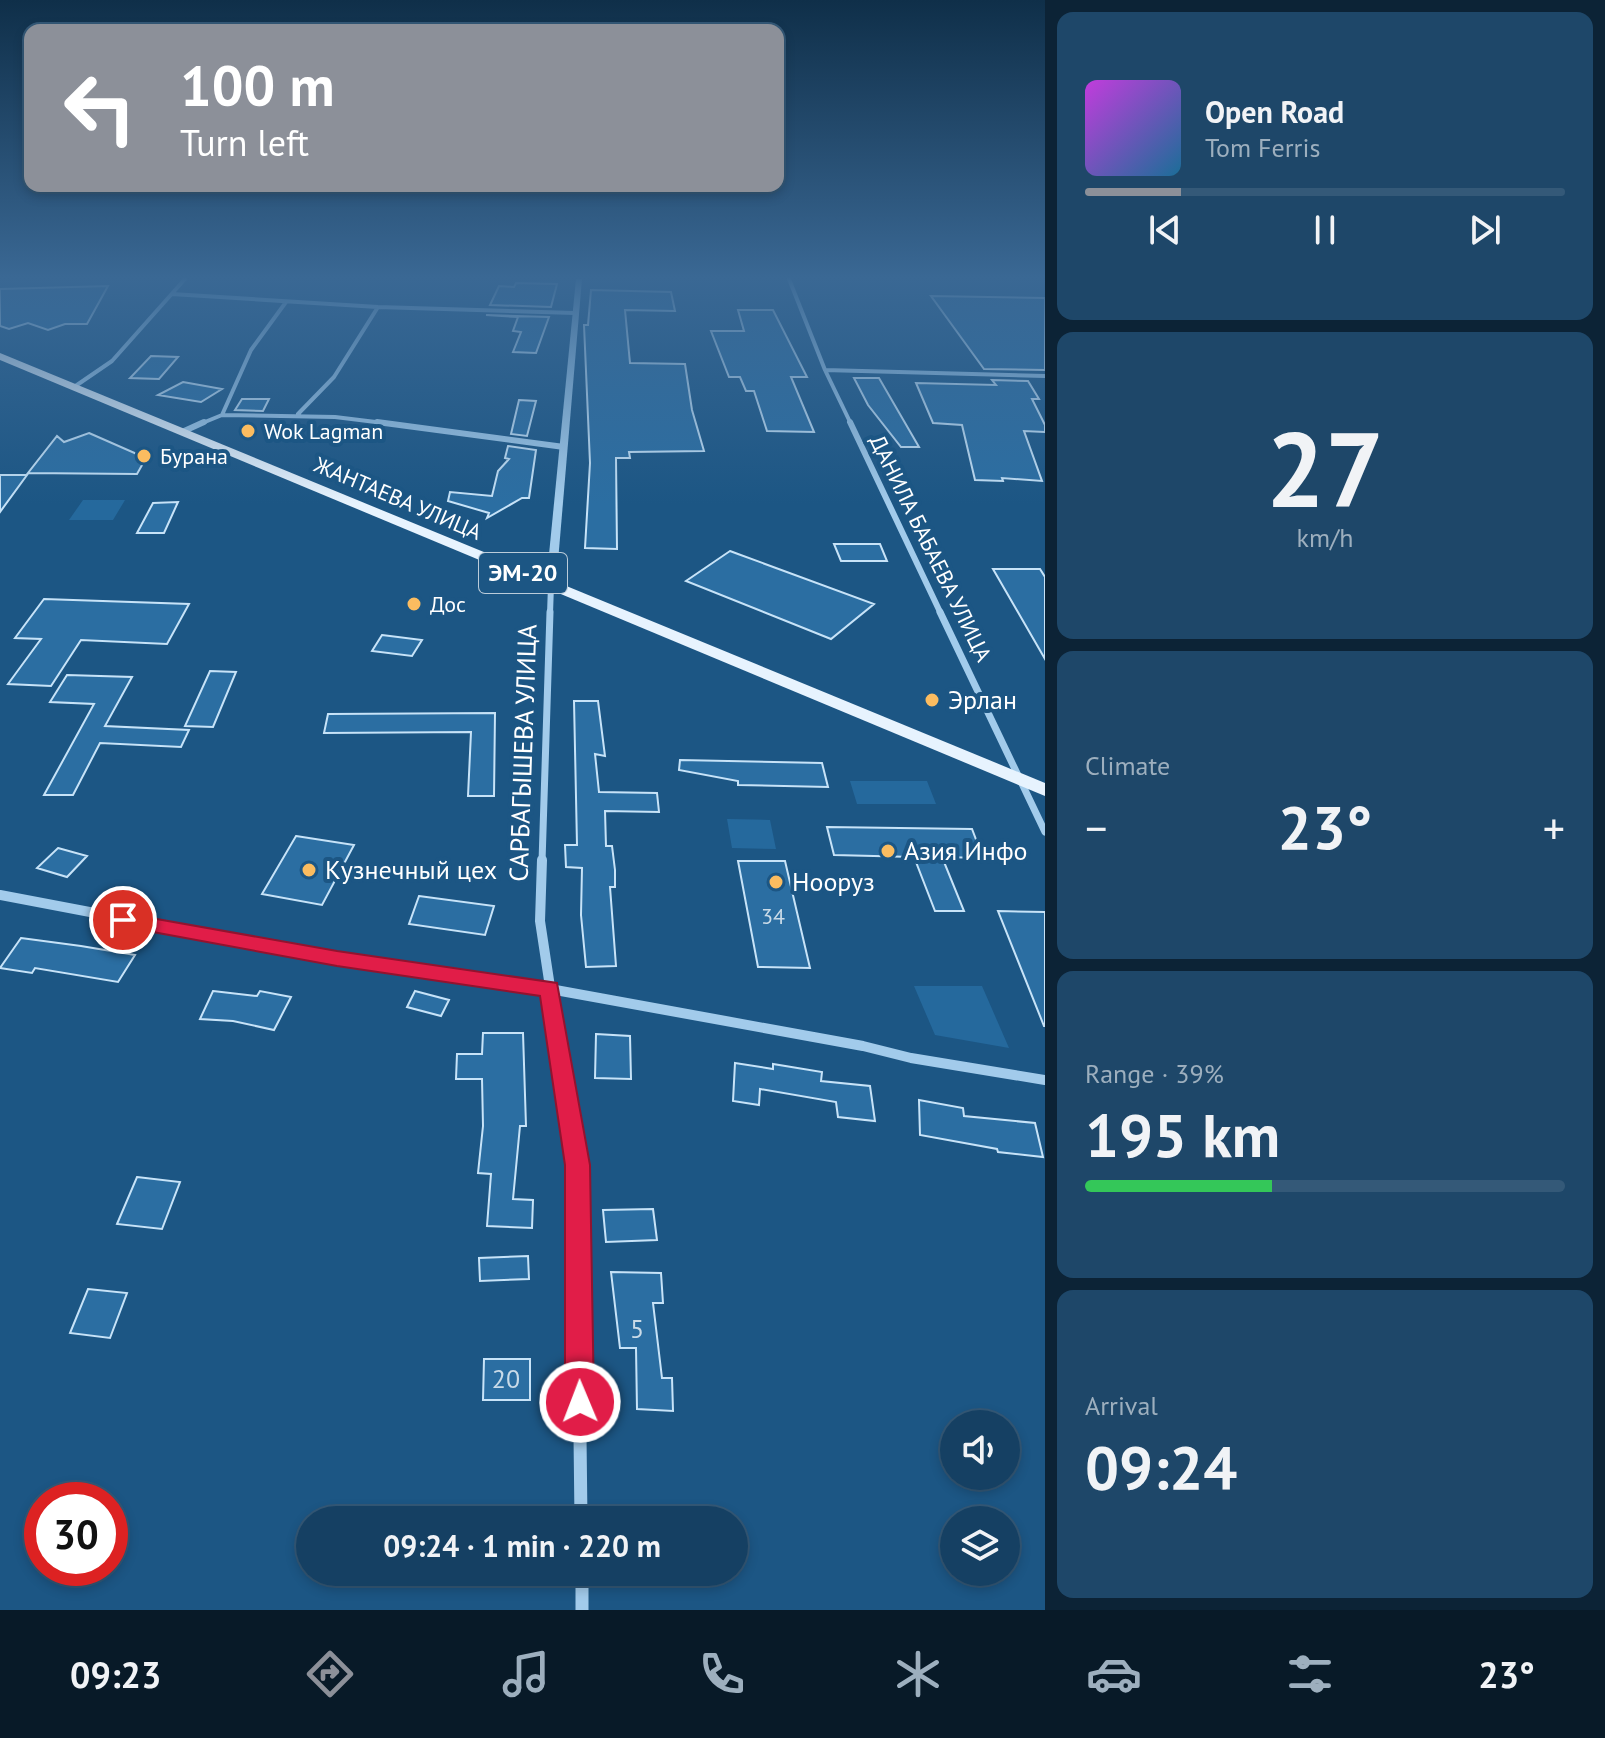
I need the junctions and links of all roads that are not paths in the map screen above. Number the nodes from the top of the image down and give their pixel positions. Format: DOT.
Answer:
graph roads {
  1 [pos="118,354"];
  2 [pos="249,354"];
  3 [pos="348,354"];
  4 [pos="572,354"];
  5 [pos="819,354"];
  6 [pos="0,356"];
  7 [pos="825,370"];
  8 [pos="1045,376"];
  9 [pos="74,387"];
  10 [pos="298,414"];
  11 [pos="222,415"];
  12 [pos="182,432"];
  13 [pos="564,447"];
  14 [pos="551,585"];
  15 [pos="1017,779"];
  16 [pos="1045,790"];
  17 [pos="1045,832"];
  18 [pos="0,895"];
  19 [pos="550,989"];
  20 [pos="1045,1080"];
  21 [pos="581,1506"];
  22 [pos="582,1586"];
  23 [pos="582,1610"];
  1 -- 9 [label="street"];
  2 -- 11 [label="street"];
  3 -- 10 [label="street"];
  4 -- 13 [label="street, САРБАГЫШЕВА УЛИЦА"];
  5 -- 7 [label="street, ДАНИЛА БАБАЕВА УЛИЦА"];
  6 -- 9 [label="main road, ЖАНТАЕВА УЛИЦА / ЭМ-20"];
  7 -- 8 [label="street"];
  7 -- 15 [label="street, ДАНИЛА БАБАЕВА УЛИЦА"];
  9 -- 12 [label="main road, ЖАНТАЕВА УЛИЦА / ЭМ-20"];
  10 -- 11 [label="street"];
  10 -- 13 [label="street"];
  11 -- 12 [label="street"];
  12 -- 14 [label="main road, ЖАНТАЕВА УЛИЦА / ЭМ-20"];
  13 -- 14 [label="street, САРБАГЫШЕВА УЛИЦА"];
  14 -- 15 [label="main road, ЖАНТАЕВА УЛИЦА / ЭМ-20"];
  14 -- 19 [label="street, САРБАГЫШЕВА УЛИЦА"];
  15 -- 16 [label="main road, ЖАНТАЕВА УЛИЦА / ЭМ-20"];
  15 -- 17 [label="street, ДАНИЛА БАБАЕВА УЛИЦА"];
  18 -- 19 [label="street"];
  19 -- 20 [label="street"];
  19 -- 21 [label="street, САРБАГЫШЕВА УЛИЦА"];
  22 -- 23 [label="street"];
}
